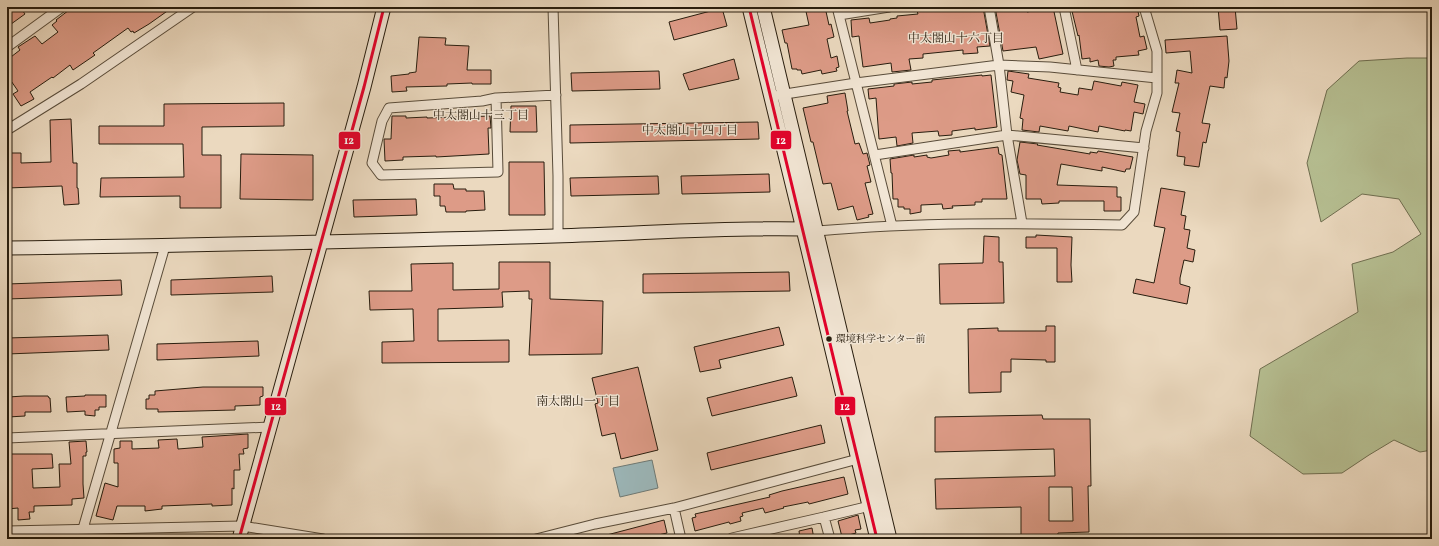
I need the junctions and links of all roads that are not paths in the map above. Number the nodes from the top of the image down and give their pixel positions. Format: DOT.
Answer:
graph roads {
  1 [pos="62,7"];
  2 [pos="193,7"];
  3 [pos="384,7"];
  4 [pos="553,7"];
  5 [pos="749,7"];
  6 [pos="763,7"];
  7 [pos="889,7"];
  8 [pos="989,7"];
  9 [pos="1064,7"];
  10 [pos="1144,7"];
  11 [pos="838,11"];
  12 [pos="7,47"];
  13 [pos="999,65"];
  14 [pos="1077,70"];
  15 [pos="1157,78"];
  16 [pos="856,83"];
  17 [pos="784,94"];
  18 [pos="556,95"];
  19 [pos="770,96"];
  20 [pos="496,98"];
  21 [pos="7,130"];
  22 [pos="1007,135"];
  23 [pos="1144,148"];
  24 [pos="875,155"];
  25 [pos="1022,223"];
  26 [pos="892,226"];
  27 [pos="803,228"];
  28 [pos="817,231"];
  29 [pos="558,236"];
  30 [pos="320,242"];
  31 [pos="165,246"];
  32 [pos="7,248"];
  33 [pos="270,427"];
  34 [pos="110,433"];
  35 [pos="7,438"];
  36 [pos="858,459"];
  37 [pos="870,506"];
  38 [pos="674,508"];
  39 [pos="824,517"];
  40 [pos="82,529"];
  41 [pos="7,531"];
  42 [pos="241,533"];
  43 [pos="42,534"];
  44 [pos="80,539"];
  45 [pos="323,539"];
  46 [pos="536,539"];
  47 [pos="681,539"];
  48 [pos="732,539"];
  49 [pos="830,539"];
  50 [pos="877,539"];
  51 [pos="890,539"];
  1 -- 12 [label="street"];
  2 -- 21 [label="street"];
  3 -- 30 [label="street"];
  4 -- 18 [label="street"];
  5 -- 19 [label="street"];
  6 -- 17 [label="street"];
  7 -- 11 [label="street"];
  8 -- 13 [label="street"];
  9 -- 14 [label="street"];
  10 -- 15 [label="street"];
  11 -- 16 [label="street"];
  13 -- 14 [label="street"];
  13 -- 16 [label="street"];
  13 -- 22 [label="street"];
  14 -- 15 [label="street"];
  15 -- 23 [label="street"];
  16 -- 17 [label="street"];
  16 -- 24 [label="street"];
  17 -- 19 [label="street"];
  17 -- 28 [label="street"];
  18 -- 20 [label="street"];
  18 -- 29 [label="street"];
  19 -- 27 [label="street"];
  20 -- 20 [label="street"];
  22 -- 23 [label="street"];
  22 -- 24 [label="street"];
  22 -- 25 [label="street"];
  23 -- 25 [label="street"];
  24 -- 26 [label="street"];
  25 -- 26 [label="street"];
  26 -- 28 [label="street"];
  27 -- 28 [label="street"];
  27 -- 29 [label="street"];
  27 -- 36 [label="street"];
  28 -- 51 [label="street"];
  29 -- 30 [label="street"];
  30 -- 31 [label="street"];
  30 -- 33 [label="street"];
  31 -- 32 [label="street"];
  31 -- 34 [label="street"];
  33 -- 34 [label="street"];
  33 -- 42 [label="street"];
  34 -- 35 [label="street"];
  34 -- 40 [label="street"];
  36 -- 37 [label="street"];
  36 -- 38 [label="street"];
  37 -- 39 [label="street"];
  37 -- 50 [label="street"];
  38 -- 46 [label="street"];
  38 -- 47 [label="street"];
  39 -- 48 [label="street"];
  39 -- 49 [label="street"];
  40 -- 42 [label="street"];
  40 -- 43 [label="street"];
  40 -- 44 [label="street"];
  41 -- 43 [label="street"];
  42 -- 45 [label="street"];
}
